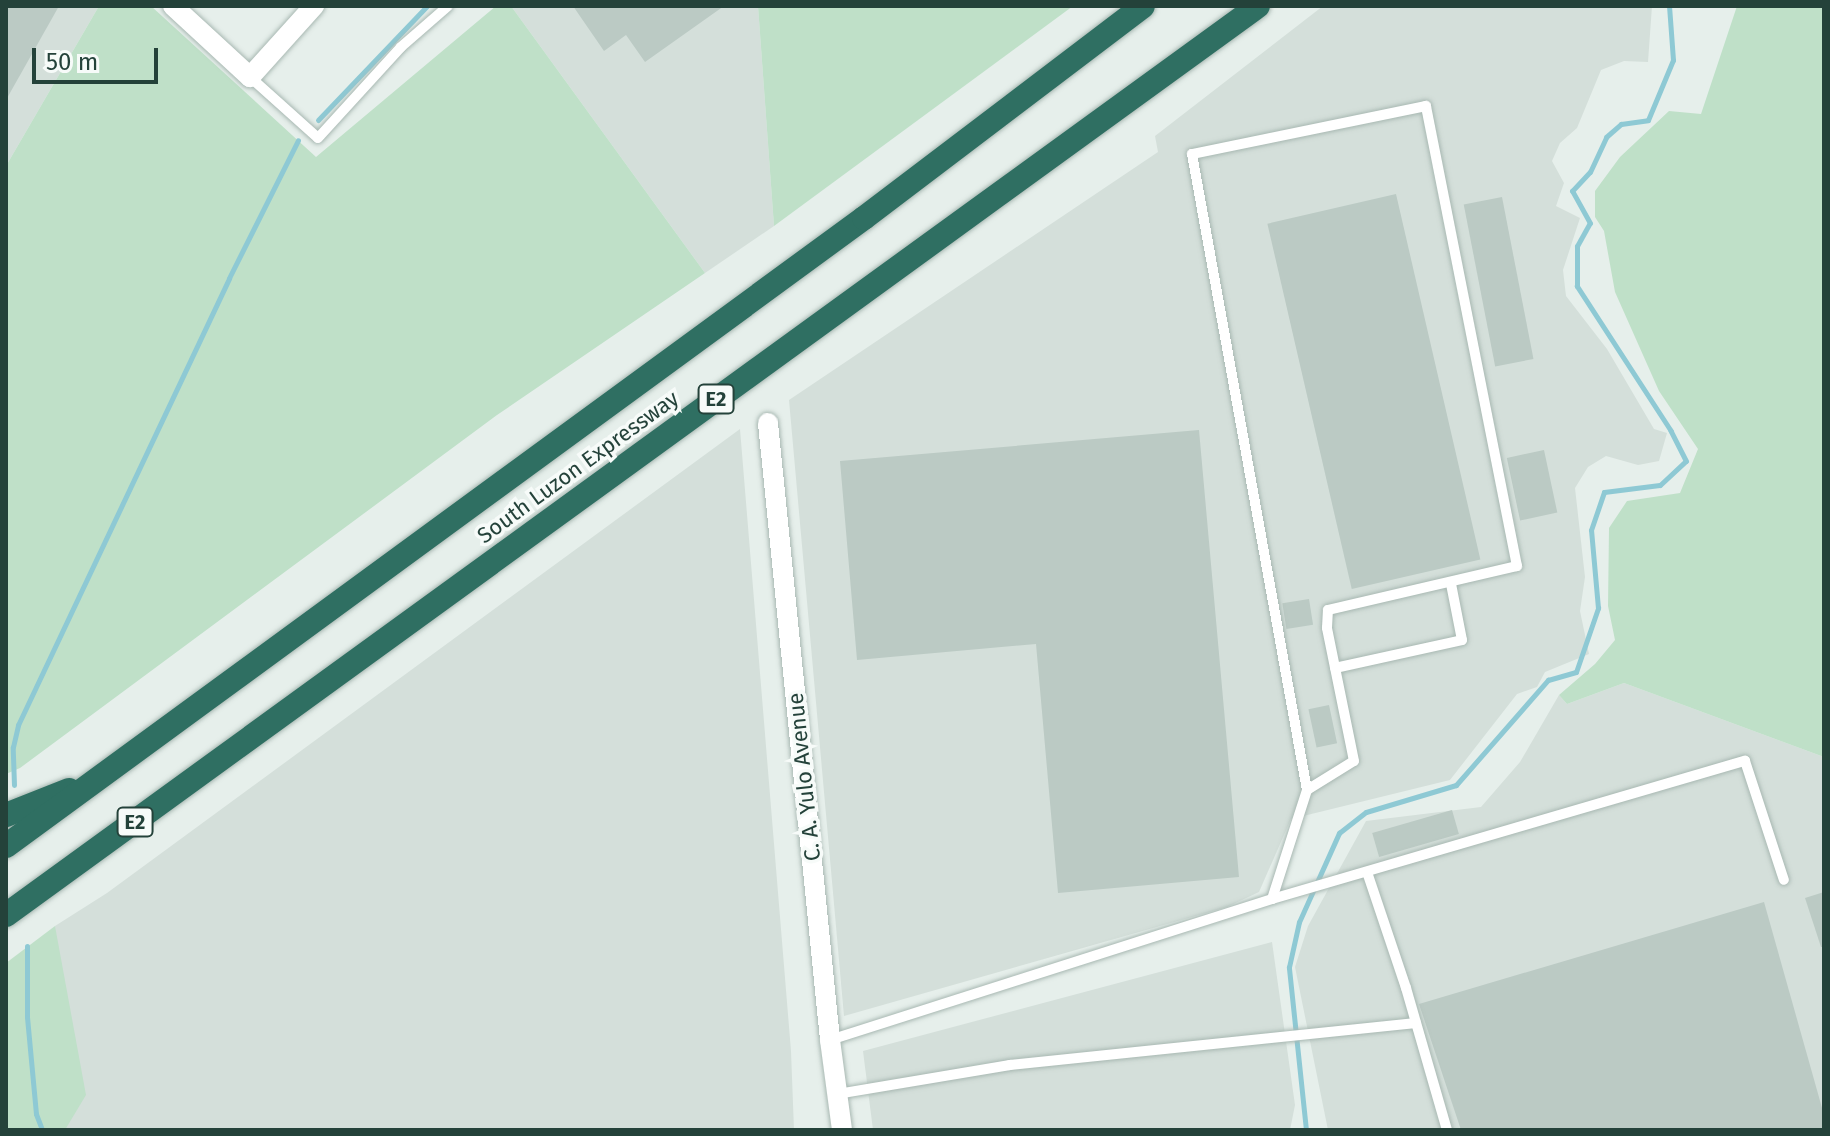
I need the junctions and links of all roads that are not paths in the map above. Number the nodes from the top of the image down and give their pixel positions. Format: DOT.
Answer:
graph roads {
  1 [pos="173,6"];
  2 [pos="314,6"];
  3 [pos="448,6"];
  4 [pos="1143,6"];
  5 [pos="1258,6"];
  6 [pos="250,77"];
  7 [pos="768,423"];
  8 [pos="1451,584"];
  9 [pos="1335,668"];
  10 [pos="108,774"];
  11 [pos="1307,790"];
  12 [pos="6,815"];
  13 [pos="6,846"];
  14 [pos="1367,872"];
  15 [pos="1784,880"];
  16 [pos="1272,899"];
  17 [pos="6,915"];
  18 [pos="1416,1023"];
  19 [pos="830,1040"];
  20 [pos="837,1094"];
  21 [pos="842,1130"];
  22 [pos="1447,1130"];
  1 -- 6 [label="street"];
  2 -- 6 [label="street"];
  3 -- 6 [label="lane"];
  4 -- 10 [label="highway, South Luzon Expressway / E2"];
  5 -- 17 [label="highway, South Luzon Expressway / E2"];
  7 -- 19 [label="street, C. A. Yulo Avenue"];
  8 -- 9 [label="lane"];
  8 -- 9 [label="lane"];
  8 -- 11 [label="lane"];
  9 -- 11 [label="lane"];
  10 -- 12 [label="highway"];
  10 -- 13 [label="highway, South Luzon Expressway / E2"];
  11 -- 16 [label="lane"];
  14 -- 15 [label="lane"];
  14 -- 16 [label="lane"];
  14 -- 18 [label="lane"];
  16 -- 19 [label="lane"];
  18 -- 20 [label="lane"];
  18 -- 22 [label="lane"];
  19 -- 20 [label="street, C. A. Yulo Avenue"];
  20 -- 21 [label="street, C. A. Yulo Avenue"];
}
